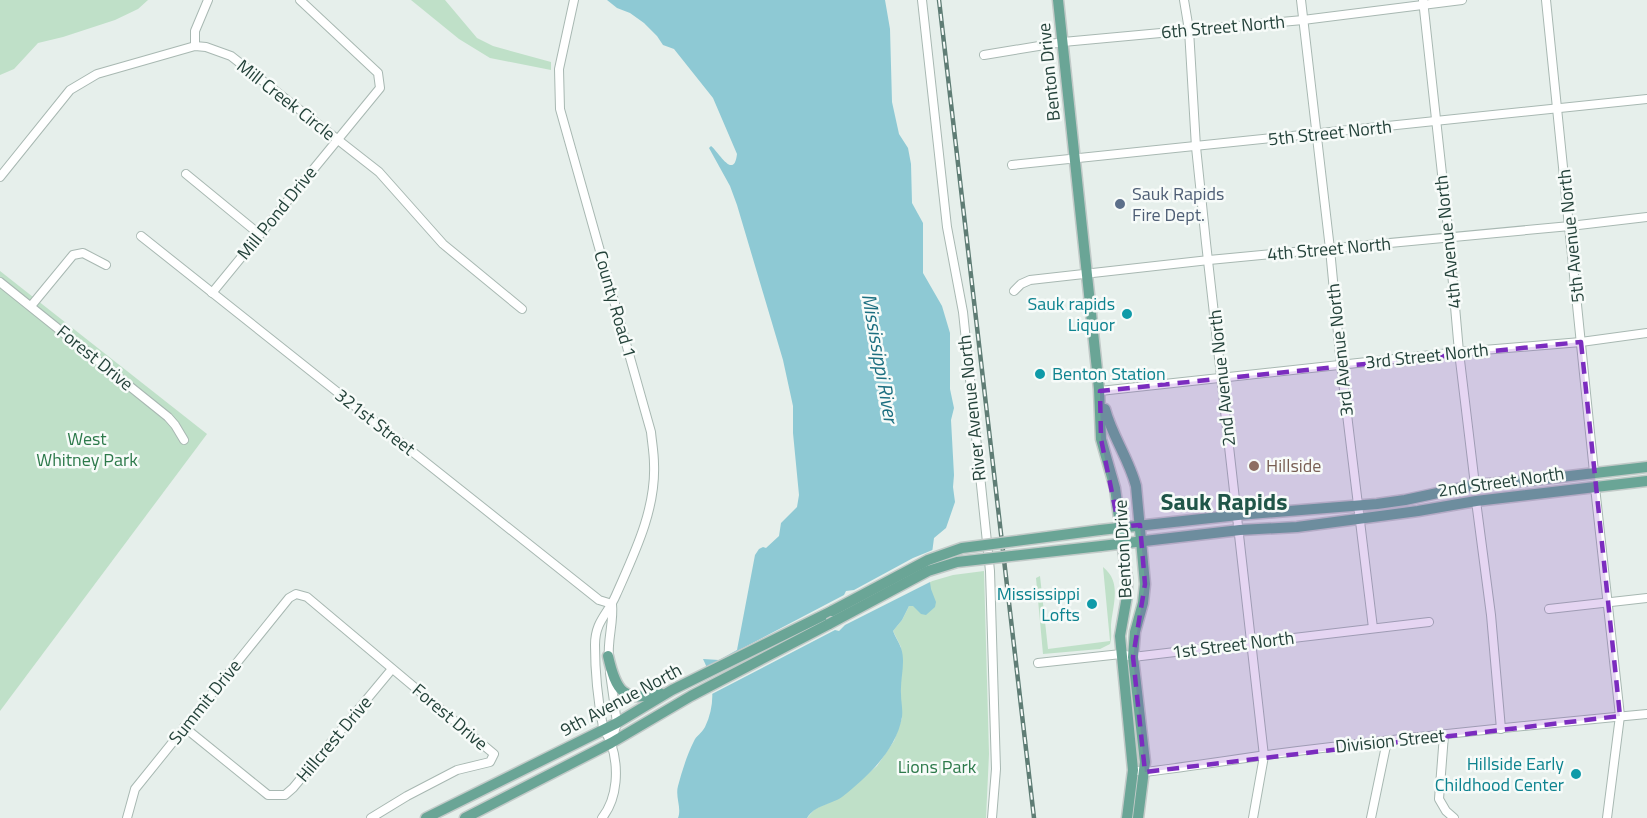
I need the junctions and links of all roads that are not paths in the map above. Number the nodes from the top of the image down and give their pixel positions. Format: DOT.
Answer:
graph roads {
  1 [pos="208,0"];
  2 [pos="300,0"];
  3 [pos="574,0"];
  4 [pos="922,0"];
  5 [pos="1058,0"];
  6 [pos="1184,0"];
  7 [pos="1301,0"];
  8 [pos="1462,0"];
  9 [pos="1546,0"];
  10 [pos="1423,2"];
  11 [pos="1303,20"];
  12 [pos="1189,30"];
  13 [pos="1063,42"];
  14 [pos="195,46"];
  15 [pos="984,55"];
  16 [pos="1647,99"];
  17 [pos="1558,109"];
  18 [pos="1436,122"];
  19 [pos="1316,133"];
  20 [pos="337,140"];
  21 [pos="1196,147"];
  22 [pos="1074,160"];
  23 [pos="1012,165"];
  24 [pos="186,174"];
  25 [pos="0,177"];
  26 [pos="1647,216"];
  27 [pos="1570,226"];
  28 [pos="259,234"];
  29 [pos="141,236"];
  30 [pos="1449,238"];
  31 [pos="1330,249"];
  32 [pos="1209,260"];
  33 [pos="106,265"];
  34 [pos="1087,274"];
  35 [pos="0,282"];
  36 [pos="1014,291"];
  37 [pos="212,293"];
  38 [pos="31,306"];
  39 [pos="522,309"];
  40 [pos="1647,333"];
  41 [pos="1581,342"];
  42 [pos="1459,352"];
  43 [pos="1341,365"];
  44 [pos="1221,379"];
  45 [pos="1100,391"];
  46 [pos="183,440"];
  47 [pos="1647,467"];
  48 [pos="1594,472"];
  49 [pos="1647,481"];
  50 [pos="1475,485"];
  51 [pos="1596,487"];
  52 [pos="1476,501"];
  53 [pos="1358,506"];
  54 [pos="1238,515"];
  55 [pos="1360,519"];
  56 [pos="1140,525"];
  57 [pos="1119,527"];
  58 [pos="1240,530"];
  59 [pos="1141,542"];
  60 [pos="1122,544"];
  61 [pos="1101,546"];
  62 [pos="296,594"];
  63 [pos="1647,598"];
  64 [pos="1608,602"];
  65 [pos="612,604"];
  66 [pos="1549,609"];
  67 [pos="1429,622"];
  68 [pos="1373,628"];
  69 [pos="1252,643"];
  70 [pos="1121,654"];
  71 [pos="608,656"];
  72 [pos="1133,657"];
  73 [pos="1038,663"];
  74 [pos="392,669"];
  75 [pos="672,690"];
  76 [pos="1647,714"];
  77 [pos="1620,716"];
  78 [pos="617,723"];
  79 [pos="184,727"];
  80 [pos="604,729"];
  81 [pos="1501,729"];
  82 [pos="1444,735"];
  83 [pos="1387,741"];
  84 [pos="611,743"];
  85 [pos="1264,756"];
  86 [pos="1133,770"];
  87 [pos="1145,772"];
  88 [pos="127,818"];
  89 [pos="371,818"];
  90 [pos="426,818"];
  91 [pos="465,818"];
  92 [pos="602,818"];
  93 [pos="992,818"];
  94 [pos="1127,818"];
  95 [pos="1138,818"];
  96 [pos="1252,818"];
  97 [pos="1371,818"];
  98 [pos="1454,818"];
  99 [pos="1607,818"];
  1 -- 14 [label="street"];
  2 -- 20 [label="street, Mill Pond Drive"];
  3 -- 65 [label="street, County Road 1"];
  4 -- 93 [label="street, River Avenue North"];
  5 -- 13 [label="main road, Benton Drive"];
  6 -- 12 [label="street, 2nd Avenue North"];
  7 -- 11 [label="street, 3rd Avenue North"];
  8 -- 10 [label="street, 6th Street North"];
  9 -- 17 [label="street, 5th Avenue North"];
  10 -- 11 [label="street, 6th Street North"];
  10 -- 18 [label="street, 4th Avenue North"];
  11 -- 12 [label="street, 6th Street North"];
  11 -- 19 [label="street, 3rd Avenue North"];
  12 -- 13 [label="street, 6th Street North"];
  12 -- 21 [label="street, 2nd Avenue North"];
  13 -- 15 [label="street, 6th Street North"];
  13 -- 22 [label="main road, Benton Drive"];
  14 -- 20 [label="street, Mill Creek Circle"];
  14 -- 25 [label="street"];
  16 -- 17 [label="street, 5th Street North"];
  17 -- 18 [label="street, 5th Street North"];
  17 -- 27 [label="street, 5th Avenue North"];
  18 -- 19 [label="street, 5th Street North"];
  18 -- 30 [label="street, 4th Avenue North"];
  19 -- 21 [label="street, 5th Street North"];
  19 -- 31 [label="street, 3rd Avenue North"];
  20 -- 28 [label="street, Mill Pond Drive"];
  20 -- 39 [label="street, Mill Creek Circle"];
  21 -- 22 [label="street, 5th Street North"];
  21 -- 32 [label="street, 2nd Avenue North"];
  22 -- 23 [label="street, 5th Street North"];
  22 -- 34 [label="main road, Benton Drive"];
  24 -- 28 [label="street"];
  26 -- 27 [label="street, 4th Street North"];
  27 -- 30 [label="street, 4th Street North"];
  27 -- 41 [label="street, 5th Avenue North"];
  28 -- 37 [label="street, Mill Pond Drive"];
  29 -- 37 [label="street, 321st Street"];
  30 -- 31 [label="street, 4th Street North"];
  30 -- 42 [label="street, 4th Avenue North"];
  31 -- 32 [label="street, 4th Street North"];
  31 -- 43 [label="street, 3rd Avenue North"];
  32 -- 34 [label="street, 4th Street North"];
  32 -- 44 [label="street, 2nd Avenue North"];
  33 -- 38 [label="street"];
  34 -- 36 [label="street, 4th Street North"];
  34 -- 45 [label="main road, Benton Drive"];
  35 -- 38 [label="street, Forest Drive"];
  37 -- 65 [label="street, 321st Street"];
  38 -- 46 [label="street, Forest Drive"];
  40 -- 41 [label="street, 3rd Street North"];
  41 -- 42 [label="street, 3rd Street North"];
  41 -- 48 [label="street, 5th Avenue North"];
  42 -- 43 [label="street, 3rd Street North"];
  42 -- 50 [label="street, 4th Avenue North"];
  43 -- 44 [label="street, 3rd Street North"];
  43 -- 53 [label="street, 3rd Avenue North"];
  44 -- 45 [label="street, 3rd Street North"];
  44 -- 54 [label="street, 2nd Avenue North"];
  45 -- 56 [label="main road, Benton Drive"];
  45 -- 57 [label="main road, Benton Drive"];
  47 -- 48 [label="main road"];
  48 -- 50 [label="main road"];
  49 -- 51 [label="main road, 2nd Street North"];
  50 -- 53 [label="main road"];
  51 -- 52 [label="main road, 2nd Street North"];
  51 -- 64 [label="street"];
  52 -- 55 [label="main road, 2nd Street North"];
  52 -- 81 [label="street"];
  53 -- 54 [label="main road"];
  53 -- 55 [label="street, 3rd Avenue North"];
  54 -- 56 [label="main road"];
  54 -- 58 [label="street, 2nd Avenue North"];
  55 -- 58 [label="main road, 2nd Street North"];
  55 -- 68 [label="street, 3rd Avenue North"];
  56 -- 57 [label="main road"];
  56 -- 59 [label="main road, Benton Drive"];
  57 -- 60 [label="main road, Benton Drive"];
  57 -- 75 [label="main road, 9th Avenue North, bridge"];
  58 -- 59 [label="main road, 2nd Street North"];
  58 -- 69 [label="street, 2nd Avenue North"];
  59 -- 60 [label="main road, 2nd Street North"];
  59 -- 72 [label="main road, Benton Drive"];
  60 -- 61 [label="main road, 2nd Street North"];
  60 -- 70 [label="main road, Benton Drive"];
  61 -- 84 [label="main road, 9th Avenue North, bridge"];
  62 -- 74 [label="street, Forest Drive"];
  62 -- 79 [label="street, Summit Drive"];
  63 -- 64 [label="street"];
  64 -- 66 [label="street"];
  64 -- 77 [label="street"];
  65 -- 71 [label="street, County Road 1"];
  65 -- 80 [label="street, County Road 1"];
  67 -- 68 [label="street, 1st Street North"];
  68 -- 69 [label="street, 1st Street North"];
  69 -- 72 [label="street, 1st Street North"];
  69 -- 85 [label="street, 2nd Avenue North"];
  70 -- 72 [label="street, 1st Street North"];
  70 -- 73 [label="street, 1st Street North"];
  70 -- 86 [label="main road, Benton Drive"];
  71 -- 75 [label="main road"];
  71 -- 78 [label="street, County Road 1"];
  72 -- 87 [label="main road, Benton Drive"];
  74 -- 79 [label="street, Hillcrest Drive"];
  74 -- 89 [label="street, Forest Drive"];
  75 -- 78 [label="main road, 9th Avenue North"];
  76 -- 77 [label="street, Division Street"];
  77 -- 81 [label="street, Division Street"];
  77 -- 99 [label="street"];
  78 -- 80 [label="main road, 9th Avenue North"];
  78 -- 84 [label="street"];
  79 -- 88 [label="street, Summit Drive"];
  80 -- 84 [label="street, County Road 1"];
  80 -- 90 [label="main road, 9th Avenue North"];
  81 -- 82 [label="street, Division Street"];
  82 -- 83 [label="street, Division Street"];
  82 -- 98 [label="street"];
  83 -- 85 [label="street, Division Street"];
  83 -- 97 [label="street"];
  84 -- 91 [label="main road, 9th Avenue North"];
  84 -- 92 [label="street"];
  85 -- 87 [label="street, Division Street"];
  85 -- 96 [label="street, 2nd Avenue North"];
  86 -- 87 [label="street, Division Street"];
  86 -- 94 [label="main road, Benton Drive"];
  87 -- 95 [label="main road, Benton Drive"];
}
